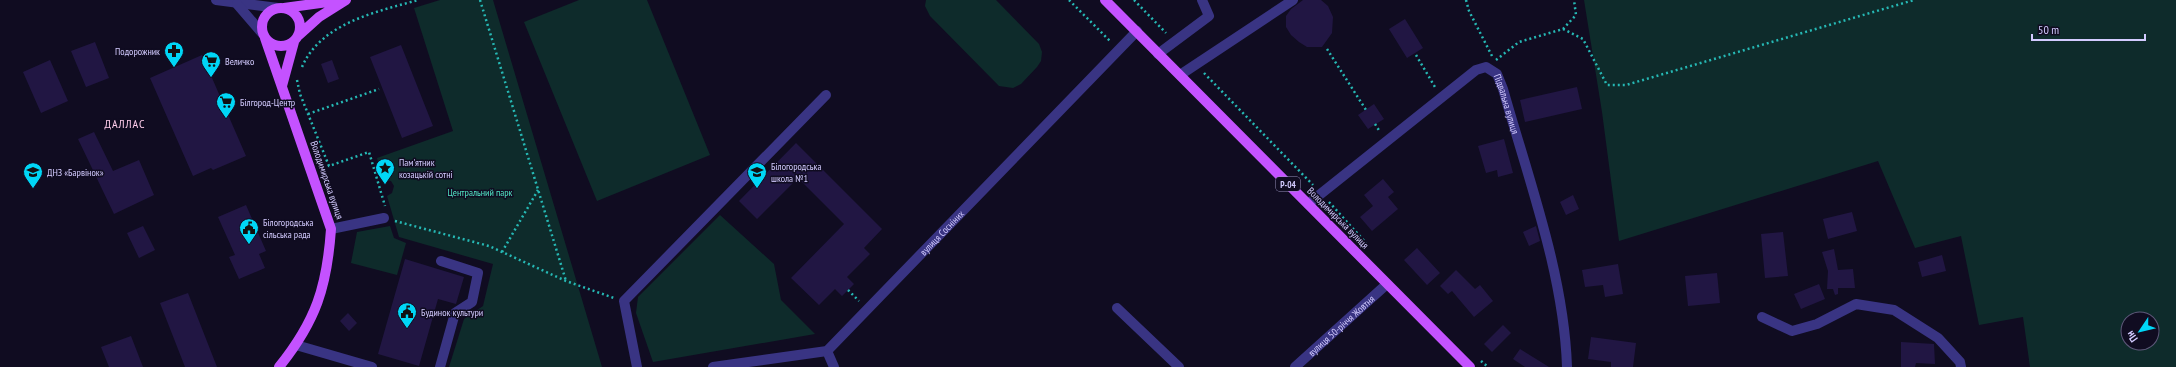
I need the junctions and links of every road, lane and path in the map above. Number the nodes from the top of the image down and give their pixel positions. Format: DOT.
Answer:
graph roads {
  1 [pos="216,0"];
  2 [pos="342,0"];
  3 [pos="346,0"];
  4 [pos="418,0"];
  5 [pos="480,0"];
  6 [pos="1069,0"];
  7 [pos="1105,0"];
  8 [pos="1202,0"];
  9 [pos="1293,0"];
  10 [pos="1466,0"];
  11 [pos="1574,0"];
  12 [pos="1914,0"];
  13 [pos="237,4"];
  14 [pos="281,8"];
  15 [pos="1563,29"];
  16 [pos="1136,31"];
  17 [pos="264,35"];
  18 [pos="296,39"];
  19 [pos="1328,49"];
  20 [pos="1118,50"];
  21 [pos="1158,54"];
  22 [pos="1416,55"];
  23 [pos="1490,64"];
  24 [pos="1180,75"];
  25 [pos="282,88"];
  26 [pos="378,89"];
  27 [pos="826,95"];
  28 [pos="1442,98"];
  29 [pos="1366,110"];
  30 [pos="308,114"];
  31 [pos="538,190"];
  32 [pos="1308,204"];
  33 [pos="384,218"];
  34 [pos="331,229"];
  35 [pos="502,252"];
  36 [pos="441,261"];
  37 [pos="566,281"];
  38 [pos="1387,284"];
  39 [pos="848,290"];
  40 [pos="624,301"];
  41 [pos="867,308"];
  42 [pos="1117,308"];
  43 [pos="1762,317"];
  44 [pos="296,345"];
  45 [pos="826,351"];
  46 [pos="279,367"];
  47 [pos="372,367"];
  48 [pos="440,367"];
  49 [pos="637,367"];
  50 [pos="713,367"];
  51 [pos="834,367"];
  52 [pos="1179,367"];
  53 [pos="1295,367"];
  54 [pos="1470,367"];
  55 [pos="1567,367"];
  56 [pos="1961,367"];
  1 -- 13 [label="street"];
  2 -- 14 [label="main road"];
  3 -- 18 [label="main road, Володимирська вулиця"];
  4 -- 30 [label="path"];
  5 -- 31 [label="path"];
  6 -- 20 [label="path"];
  7 -- 16 [label="main road, Володимирська вулиця / Р-04"];
  8 -- 21 [label="street"];
  9 -- 24 [label="street"];
  10 -- 23 [label="path"];
  11 -- 15 [label="path"];
  12 -- 15 [label="path"];
  13 -- 14 [label="street"];
  13 -- 17 [label="street"];
  14 -- 17 [label="main road"];
  14 -- 18 [label="main road"];
  15 -- 23 [label="path"];
  16 -- 20 [label="street, вулиця Сосніних"];
  16 -- 21 [label="main road, Володимирська вулиця / Р-04"];
  17 -- 18 [label="main road"];
  17 -- 25 [label="main road, Володимирська вулиця"];
  18 -- 25 [label="main road, Володимирська вулиця"];
  19 -- 29 [label="path"];
  20 -- 41 [label="street, вулиця Сосніних"];
  21 -- 24 [label="main road, Володимирська вулиця / Р-04"];
  22 -- 28 [label="path"];
  23 -- 28 [label="street, Підвальна вулиця"];
  23 -- 55 [label="street, Підвальна вулиця"];
  24 -- 32 [label="main road, Володимирська вулиця / Р-04"];
  25 -- 34 [label="main road, Володимирська вулиця"];
  26 -- 30 [label="path"];
  27 -- 40 [label="street"];
  28 -- 32 [label="street, Підвальна вулиця"];
  30 -- 33 [label="path"];
  31 -- 35 [label="path"];
  31 -- 37 [label="path"];
  32 -- 38 [label="main road, Володимирська вулиця / Р-04"];
  33 -- 34 [label="street"];
  33 -- 35 [label="path"];
  34 -- 44 [label="main road, Володимирська вулиця"];
  35 -- 37 [label="path"];
  36 -- 48 [label="street"];
  37 -- 40 [label="path"];
  38 -- 53 [label="street, вулиця 50-річчя Жовтня"];
  38 -- 54 [label="main road, Володимирська вулиця / Р-04"];
  39 -- 41 [label="path"];
  40 -- 49 [label="street"];
  41 -- 45 [label="street, вулиця Сосніних"];
  42 -- 52 [label="street"];
  43 -- 56 [label="street"];
  44 -- 46 [label="main road, Володимирська вулиця"];
  44 -- 47 [label="street"];
  45 -- 50 [label="street"];
  45 -- 51 [label="street"];
}
